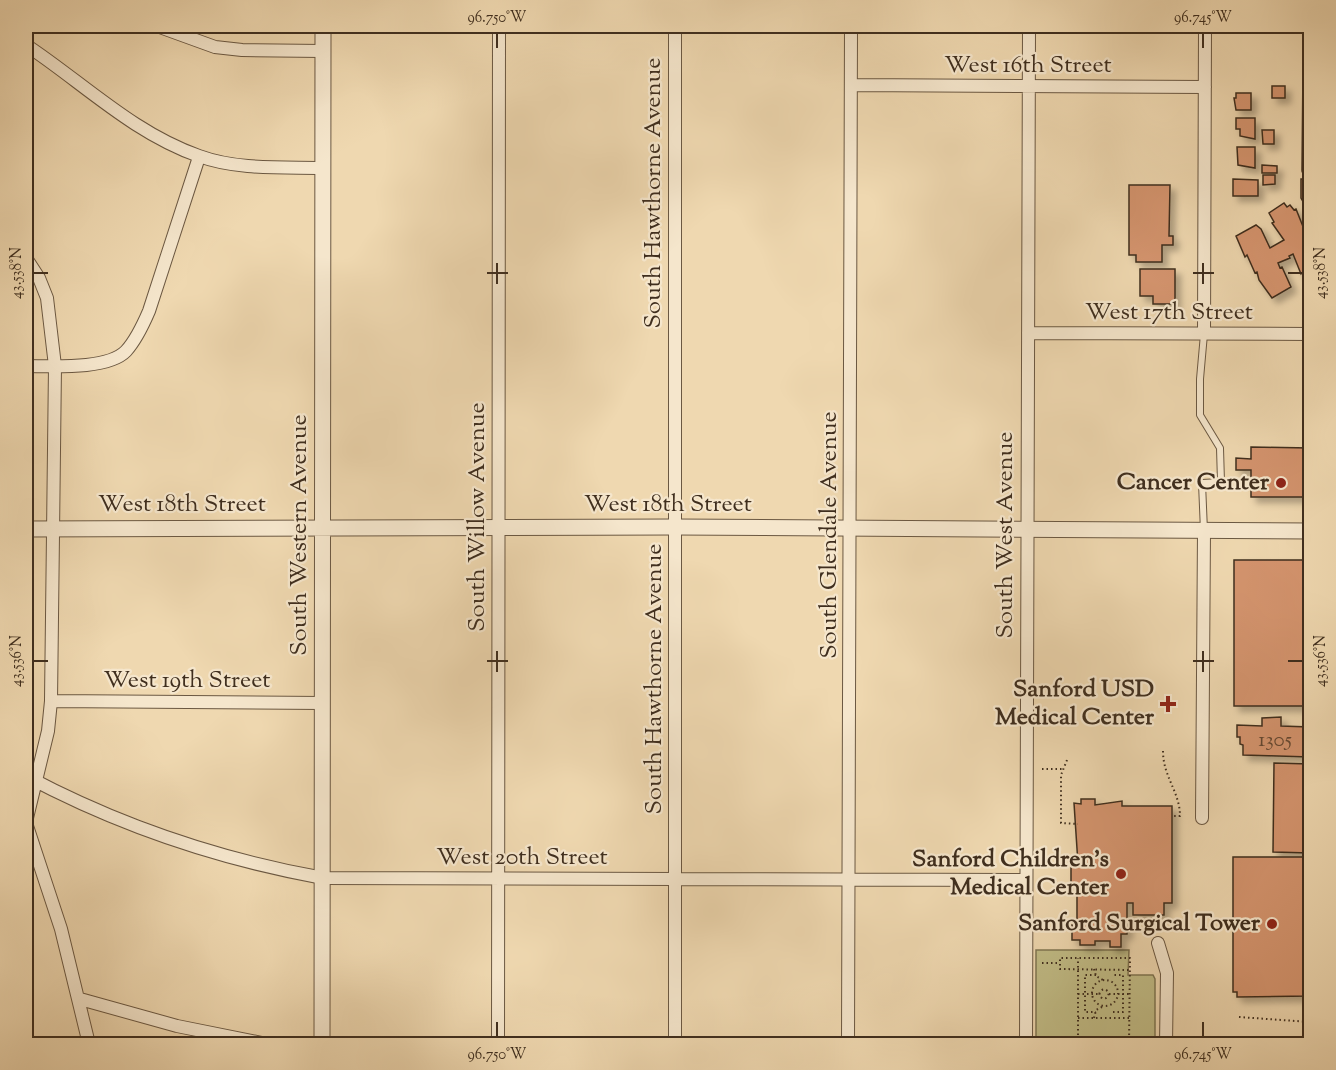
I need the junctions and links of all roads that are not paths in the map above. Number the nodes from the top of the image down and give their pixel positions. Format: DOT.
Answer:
graph roads {
  1 [pos="157,26"];
  2 [pos="323,26"];
  3 [pos="500,26"];
  4 [pos="675,26"];
  5 [pos="851,26"];
  6 [pos="1029,26"];
  7 [pos="1205,26"];
  8 [pos="26,45"];
  9 [pos="323,51"];
  10 [pos="851,85"];
  11 [pos="1029,87"];
  12 [pos="1204,87"];
  13 [pos="1306,93"];
  14 [pos="1308,110"];
  15 [pos="199,157"];
  16 [pos="322,168"];
  17 [pos="1305,170"];
  18 [pos="26,258"];
  19 [pos="1028,333"];
  20 [pos="1204,334"];
  21 [pos="1311,334"];
  22 [pos="26,366"];
  23 [pos="55,366"];
  24 [pos="322,527"];
  25 [pos="675,527"];
  26 [pos="500,528"];
  27 [pos="851,528"];
  28 [pos="26,529"];
  29 [pos="54,529"];
  30 [pos="1027,529"];
  31 [pos="1204,531"];
  32 [pos="1311,531"];
  33 [pos="51,701"];
  34 [pos="322,703"];
  35 [pos="30,779"];
  36 [pos="1202,818"];
  37 [pos="26,822"];
  38 [pos="323,878"];
  39 [pos="498,879"];
  40 [pos="849,879"];
  41 [pos="676,880"];
  42 [pos="1026,880"];
  43 [pos="1158,944"];
  44 [pos="80,999"];
  45 [pos="89,1044"];
  46 [pos="267,1044"];
  47 [pos="322,1044"];
  48 [pos="498,1044"];
  49 [pos="675,1044"];
  50 [pos="849,1044"];
  51 [pos="1026,1044"];
  52 [pos="1166,1044"];
  1 -- 9 [label="street"];
  2 -- 9 [label="street, South Western Avenue"];
  3 -- 26 [label="street, South Willow Avenue"];
  4 -- 25 [label="street, South Hawthorne Avenue"];
  5 -- 10 [label="street, South Glendale Avenue"];
  6 -- 11 [label="street, South West Avenue"];
  7 -- 12 [label="street"];
  8 -- 15 [label="street"];
  9 -- 16 [label="street, South Western Avenue"];
  10 -- 11 [label="street, West 16th Street"];
  10 -- 27 [label="street, South Glendale Avenue"];
  11 -- 12 [label="street, West 16th Street"];
  11 -- 19 [label="street, South West Avenue"];
  12 -- 20 [label="street"];
  13 -- 14 [label="lane"];
  14 -- 17 [label="lane"];
  15 -- 16 [label="street"];
  15 -- 23 [label="street"];
  16 -- 24 [label="street, South Western Avenue"];
  18 -- 23 [label="street"];
  19 -- 20 [label="street, West 17th Street"];
  19 -- 30 [label="street, South West Avenue"];
  20 -- 21 [label="street, West 17th Street"];
  20 -- 31 [label="lane"];
  22 -- 23 [label="street"];
  23 -- 29 [label="street"];
  24 -- 26 [label="street, West 18th Street"];
  24 -- 29 [label="street, West 18th Street"];
  24 -- 34 [label="street, South Western Avenue"];
  25 -- 26 [label="street, West 18th Street"];
  25 -- 27 [label="street, West 18th Street"];
  25 -- 41 [label="street, South Hawthorne Avenue"];
  26 -- 39 [label="street, South Willow Avenue"];
  27 -- 30 [label="street, West 18th Street"];
  27 -- 40 [label="street, South Glendale Avenue"];
  28 -- 29 [label="street, West 18th Street"];
  29 -- 33 [label="street"];
  30 -- 31 [label="street, West 18th Street"];
  30 -- 42 [label="street, South West Avenue"];
  31 -- 32 [label="street, West 18th Street"];
  31 -- 36 [label="street"];
  33 -- 34 [label="street, West 19th Street"];
  33 -- 35 [label="street"];
  34 -- 38 [label="street, South Western Avenue"];
  35 -- 37 [label="street"];
  35 -- 38 [label="street, West 20th Street"];
  37 -- 44 [label="street"];
  38 -- 39 [label="street, West 20th Street"];
  38 -- 47 [label="street, South Western Avenue"];
  39 -- 41 [label="street, West 20th Street"];
  39 -- 48 [label="street, South Willow Avenue"];
  40 -- 41 [label="street, West 20th Street"];
  40 -- 42 [label="street, West 20th Street"];
  40 -- 50 [label="street, South Glendale Avenue"];
  41 -- 49 [label="street, South Hawthorne Avenue"];
  42 -- 51 [label="street, South West Avenue"];
  43 -- 52 [label="street"];
  44 -- 45 [label="street"];
  44 -- 46 [label="street"];
}
